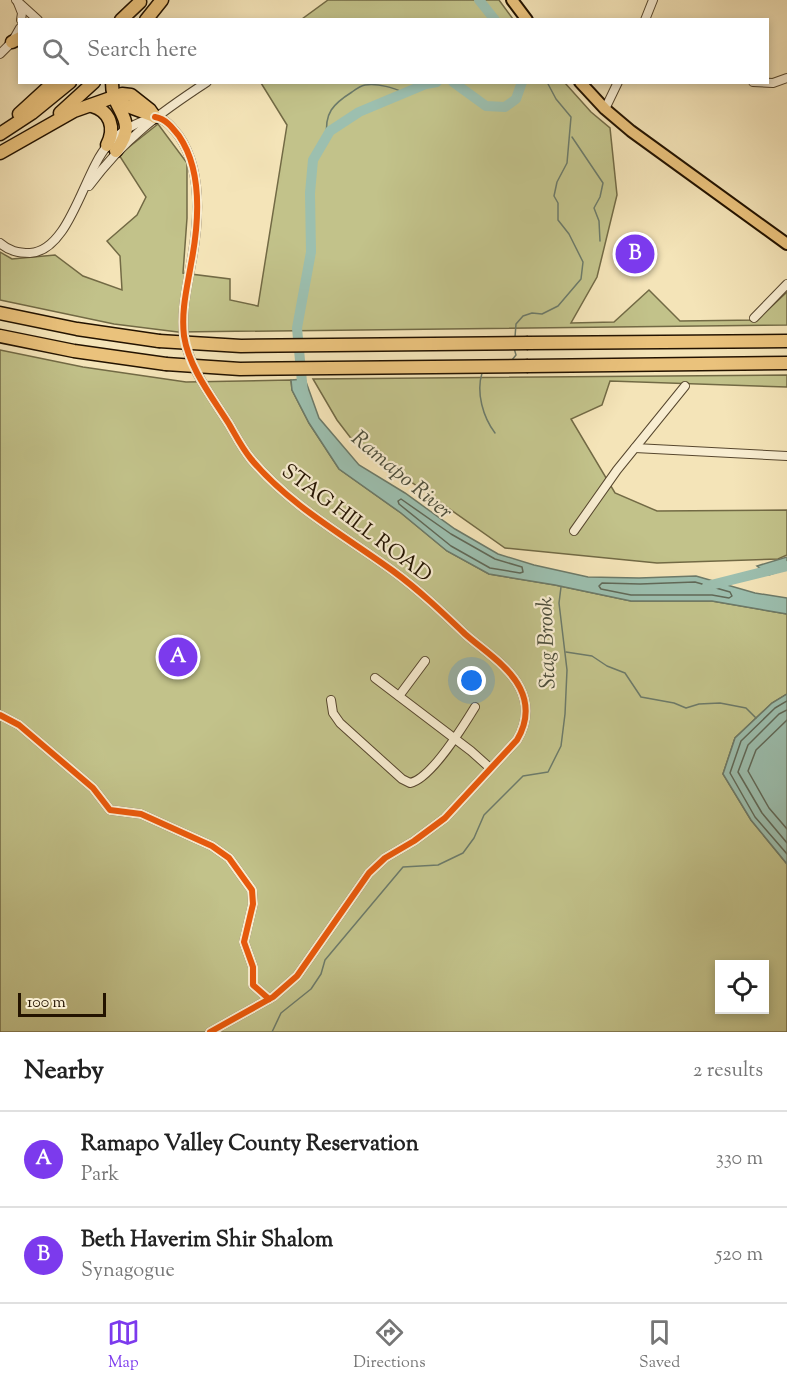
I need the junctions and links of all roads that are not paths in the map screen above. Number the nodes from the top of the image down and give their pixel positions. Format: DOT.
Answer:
graph roads {
  1 [pos="162,0"];
  2 [pos="512,0"];
  3 [pos="653,0"];
  4 [pos="17,1"];
  5 [pos="140,1"];
  6 [pos="21,18"];
  7 [pos="36,18"];
  8 [pos="125,18"];
  9 [pos="148,18"];
  10 [pos="525,18"];
  11 [pos="646,18"];
  12 [pos="17,35"];
  13 [pos="0,54"];
  14 [pos="787,78"];
  15 [pos="769,83"];
  16 [pos="52,84"];
  17 [pos="68,84"];
  18 [pos="92,84"];
  19 [pos="113,84"];
  20 [pos="204,84"];
  21 [pos="582,84"];
  22 [pos="617,84"];
  23 [pos="117,100"];
  24 [pos="92,106"];
  25 [pos="605,109"];
  26 [pos="155,117"];
  27 [pos="127,129"];
  28 [pos="0,132"];
  29 [pos="28,137"];
  30 [pos="112,148"];
  31 [pos="0,153"];
  32 [pos="0,243"];
  33 [pos="787,244"];
  34 [pos="787,284"];
  35 [pos="0,311"];
  36 [pos="754,318"];
  37 [pos="0,336"];
  38 [pos="787,341"];
  39 [pos="787,363"];
  40 [pos="685,386"];
  41 [pos="635,448"];
  42 [pos="787,456"];
  43 [pos="574,531"];
  44 [pos="425,661"];
  45 [pos="375,678"];
  46 [pos="399,696"];
  47 [pos="331,700"];
  48 [pos="475,707"];
  49 [pos="0,715"];
  50 [pos="455,739"];
  51 [pos="490,768"];
  52 [pos="269,999"];
  53 [pos="210,1032"];
  1 -- 9 [label="highway"];
  2 -- 10 [label="main road"];
  3 -- 11 [label="street"];
  4 -- 6 [label="street"];
  4 -- 7 [label="street"];
  5 -- 8 [label="highway"];
  12 -- 13 [label="street"];
  14 -- 15 [label="street"];
  16 -- 28 [label="highway"];
  17 -- 28 [label="highway"];
  18 -- 29 [label="highway"];
  19 -- 23 [label="highway"];
  20 -- 26 [label="street"];
  21 -- 25 [label="main road"];
  22 -- 25 [label="street"];
  23 -- 24 [label="highway"];
  23 -- 26 [label="highway"];
  23 -- 27 [label="highway"];
  24 -- 29 [label="highway"];
  24 -- 30 [label="highway"];
  25 -- 33 [label="main road"];
  26 -- 27 [label="street"];
  26 -- 30 [label="street"];
  26 -- 51 [label="street, STAG HILL ROAD"];
  27 -- 30 [label="highway"];
  29 -- 31 [label="highway"];
  30 -- 32 [label="street"];
  34 -- 36 [label="street"];
  35 -- 38 [label="highway, bridge"];
  37 -- 39 [label="highway, bridge"];
  40 -- 41 [label="street"];
  41 -- 42 [label="street"];
  41 -- 43 [label="street"];
  44 -- 46 [label="street"];
  45 -- 46 [label="street"];
  46 -- 50 [label="street"];
  47 -- 50 [label="street"];
  48 -- 50 [label="street"];
  49 -- 52 [label="street"];
  50 -- 51 [label="street"];
  51 -- 52 [label="street, STAG HILL ROAD"];
  52 -- 53 [label="street, STAG HILL ROAD"];
}
